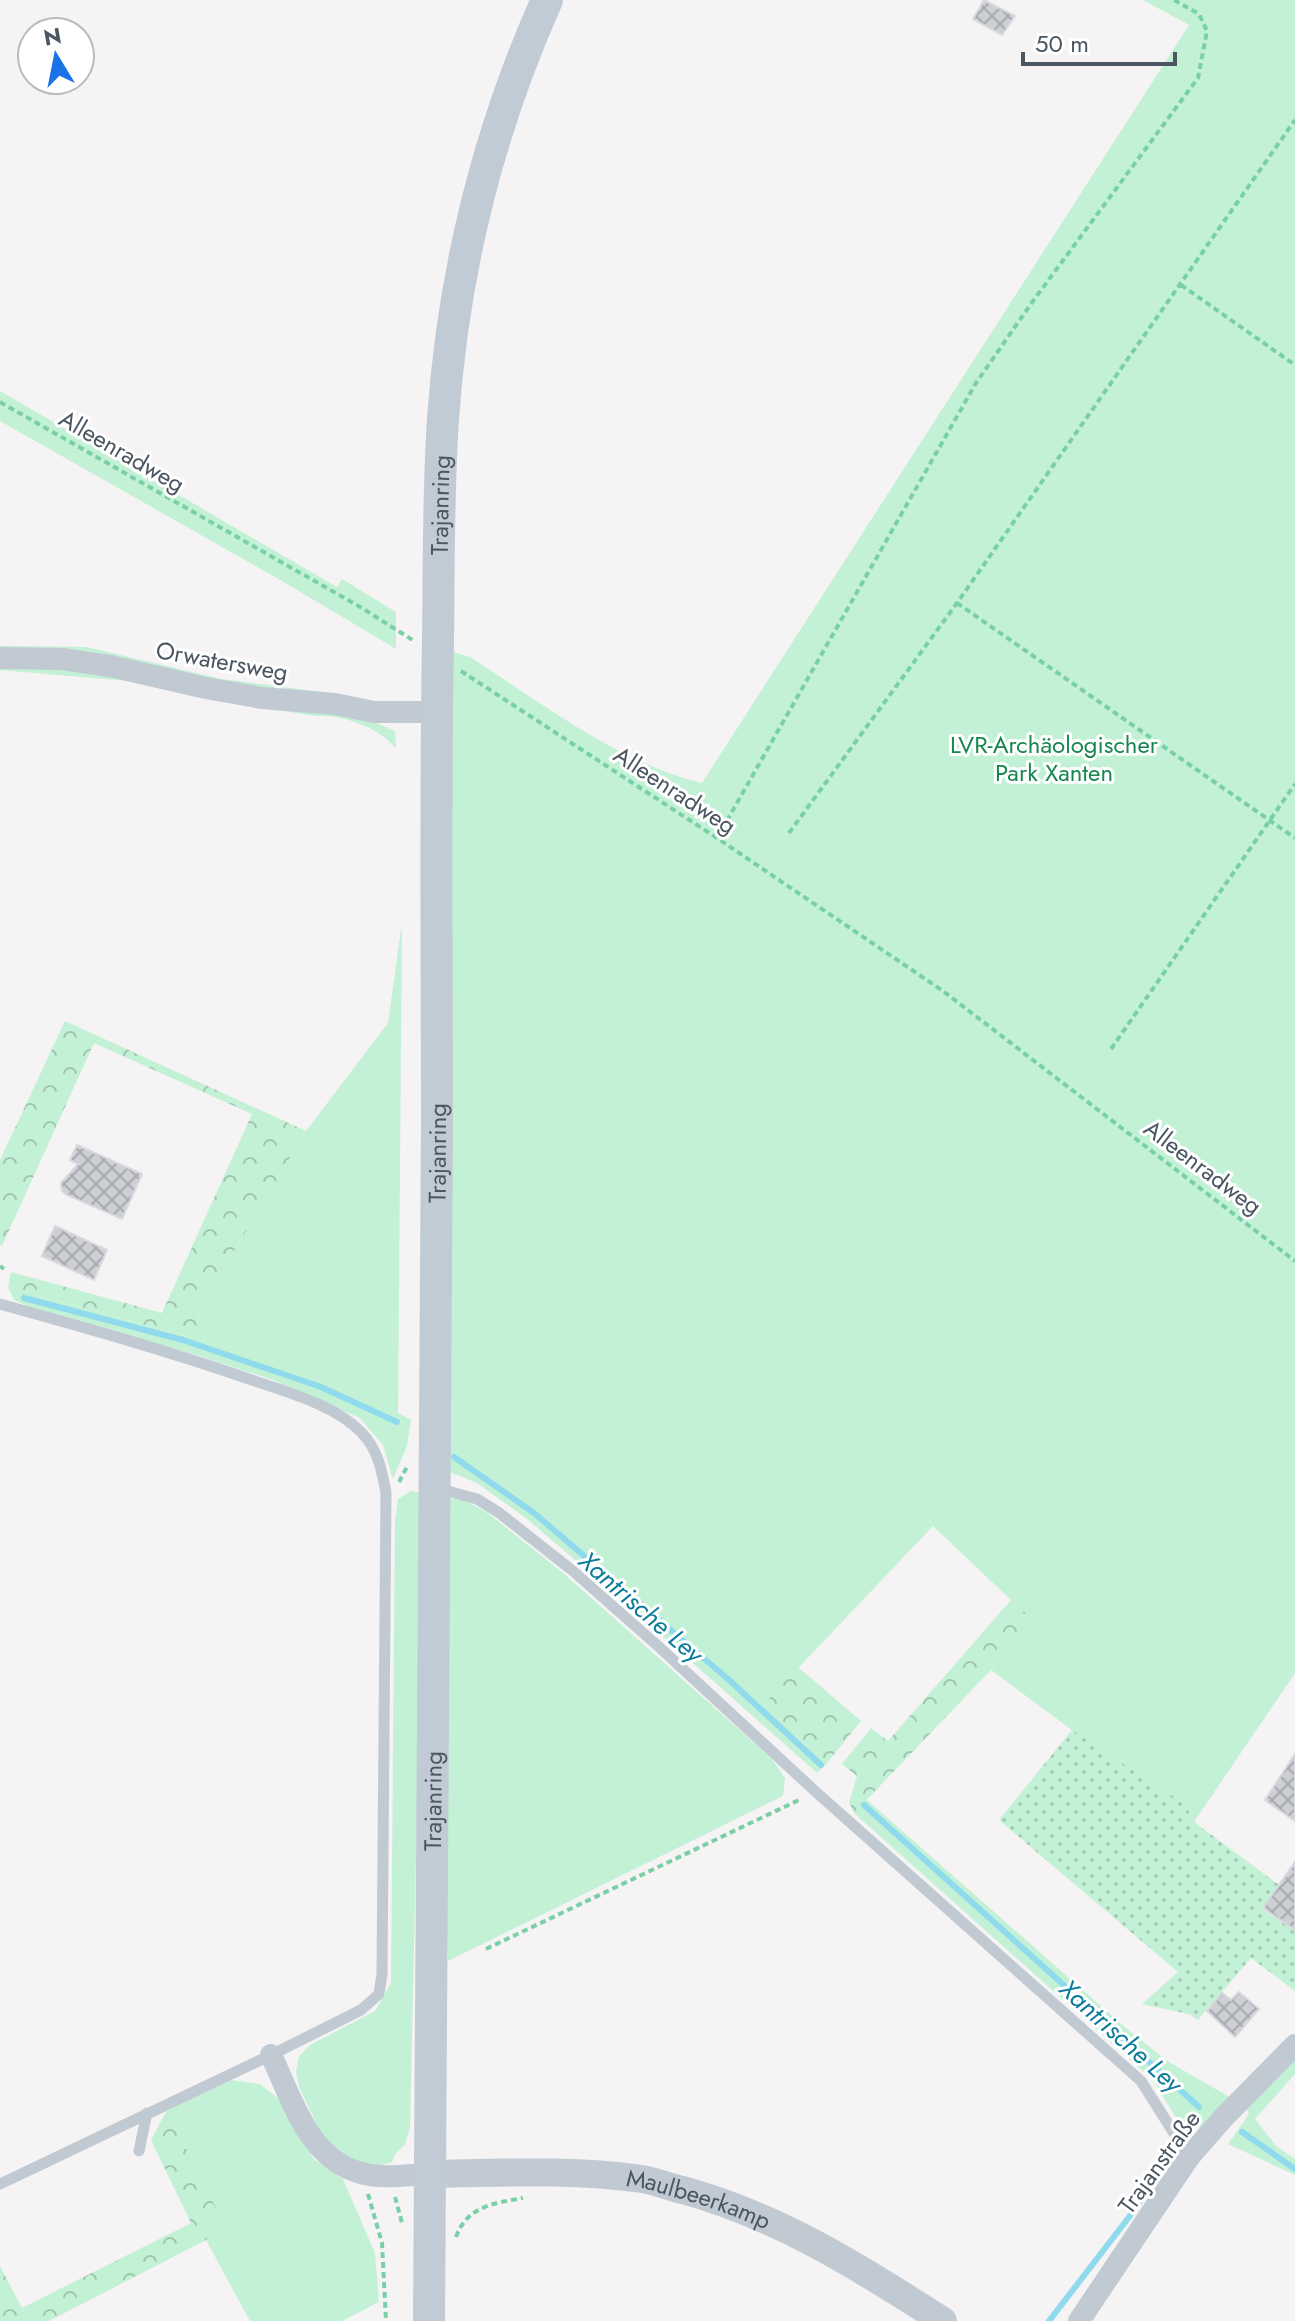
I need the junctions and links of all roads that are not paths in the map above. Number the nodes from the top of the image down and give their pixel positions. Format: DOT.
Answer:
graph roads {
  1 [pos="547,0"];
  2 [pos="0,658"];
  3 [pos="436,712"];
  4 [pos="0,1304"];
  5 [pos="435,1488"];
  6 [pos="1295,2045"];
  7 [pos="271,2055"];
  8 [pos="147,2113"];
  9 [pos="139,2151"];
  10 [pos="1189,2157"];
  11 [pos="428,2174"];
  12 [pos="0,2184"];
  13 [pos="429,2321"];
  14 [pos="943,2321"];
  15 [pos="1079,2321"];
  1 -- 3 [label="main road, Trajanring"];
  2 -- 3 [label="street, Orwatersweg"];
  3 -- 5 [label="main road, Trajanring"];
  4 -- 7 [label="lane"];
  5 -- 10 [label="lane"];
  5 -- 11 [label="main road, Trajanring"];
  6 -- 10 [label="street, Trajanstraße"];
  7 -- 8 [label="lane"];
  7 -- 11 [label="street"];
  8 -- 9 [label="lane"];
  8 -- 12 [label="lane"];
  10 -- 15 [label="street, Trajanstraße"];
  11 -- 13 [label="main road, Trajanring"];
  11 -- 14 [label="street, Maulbeerkamp"];
}
